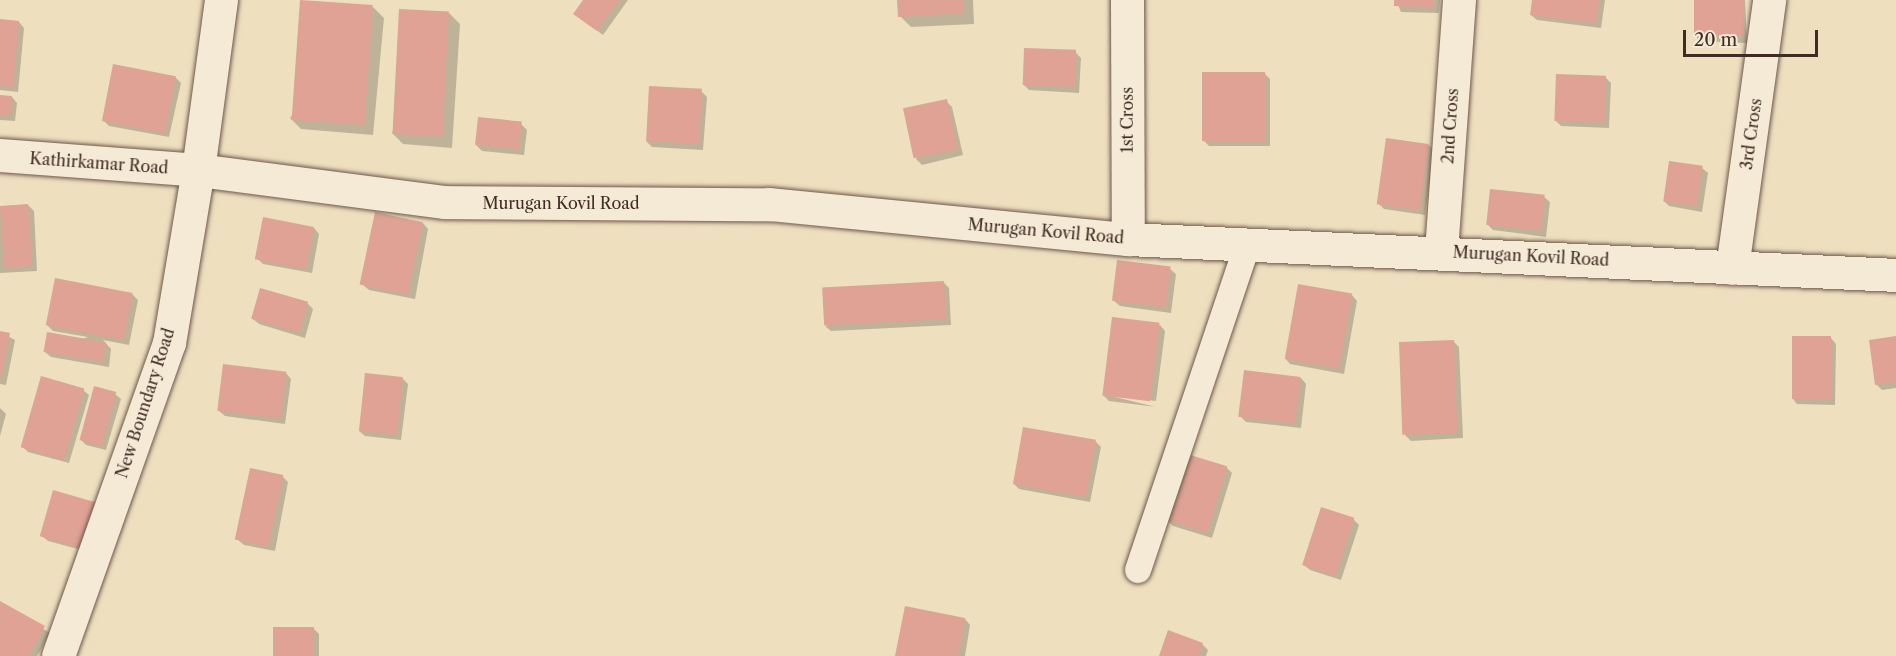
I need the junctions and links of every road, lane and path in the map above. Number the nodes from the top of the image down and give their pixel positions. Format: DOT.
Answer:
graph roads {
  1 [pos="221,0"];
  2 [pos="1127,0"];
  3 [pos="1459,0"];
  4 [pos="1769,0"];
  5 [pos="0,155"];
  6 [pos="198,170"];
  7 [pos="1128,239"];
  8 [pos="1248,244"];
  9 [pos="1441,251"];
  10 [pos="1732,268"];
  11 [pos="1896,275"];
  12 [pos="1138,570"];
  13 [pos="58,656"];
  1 -- 6 [label="street, New Boundary Road"];
  2 -- 7 [label="street, 1st Cross"];
  3 -- 9 [label="street, 2nd Cross"];
  4 -- 10 [label="street, 3rd Cross"];
  5 -- 6 [label="street, Kathirkamar Road"];
  6 -- 7 [label="street, Murugan Kovil Road"];
  6 -- 13 [label="street, New Boundary Road"];
  7 -- 8 [label="street, Murugan Kovil Road"];
  8 -- 9 [label="street, Murugan Kovil Road"];
  8 -- 12 [label="lane"];
  9 -- 10 [label="street, Murugan Kovil Road"];
  10 -- 11 [label="street, Murugan Kovil Road"];
}
